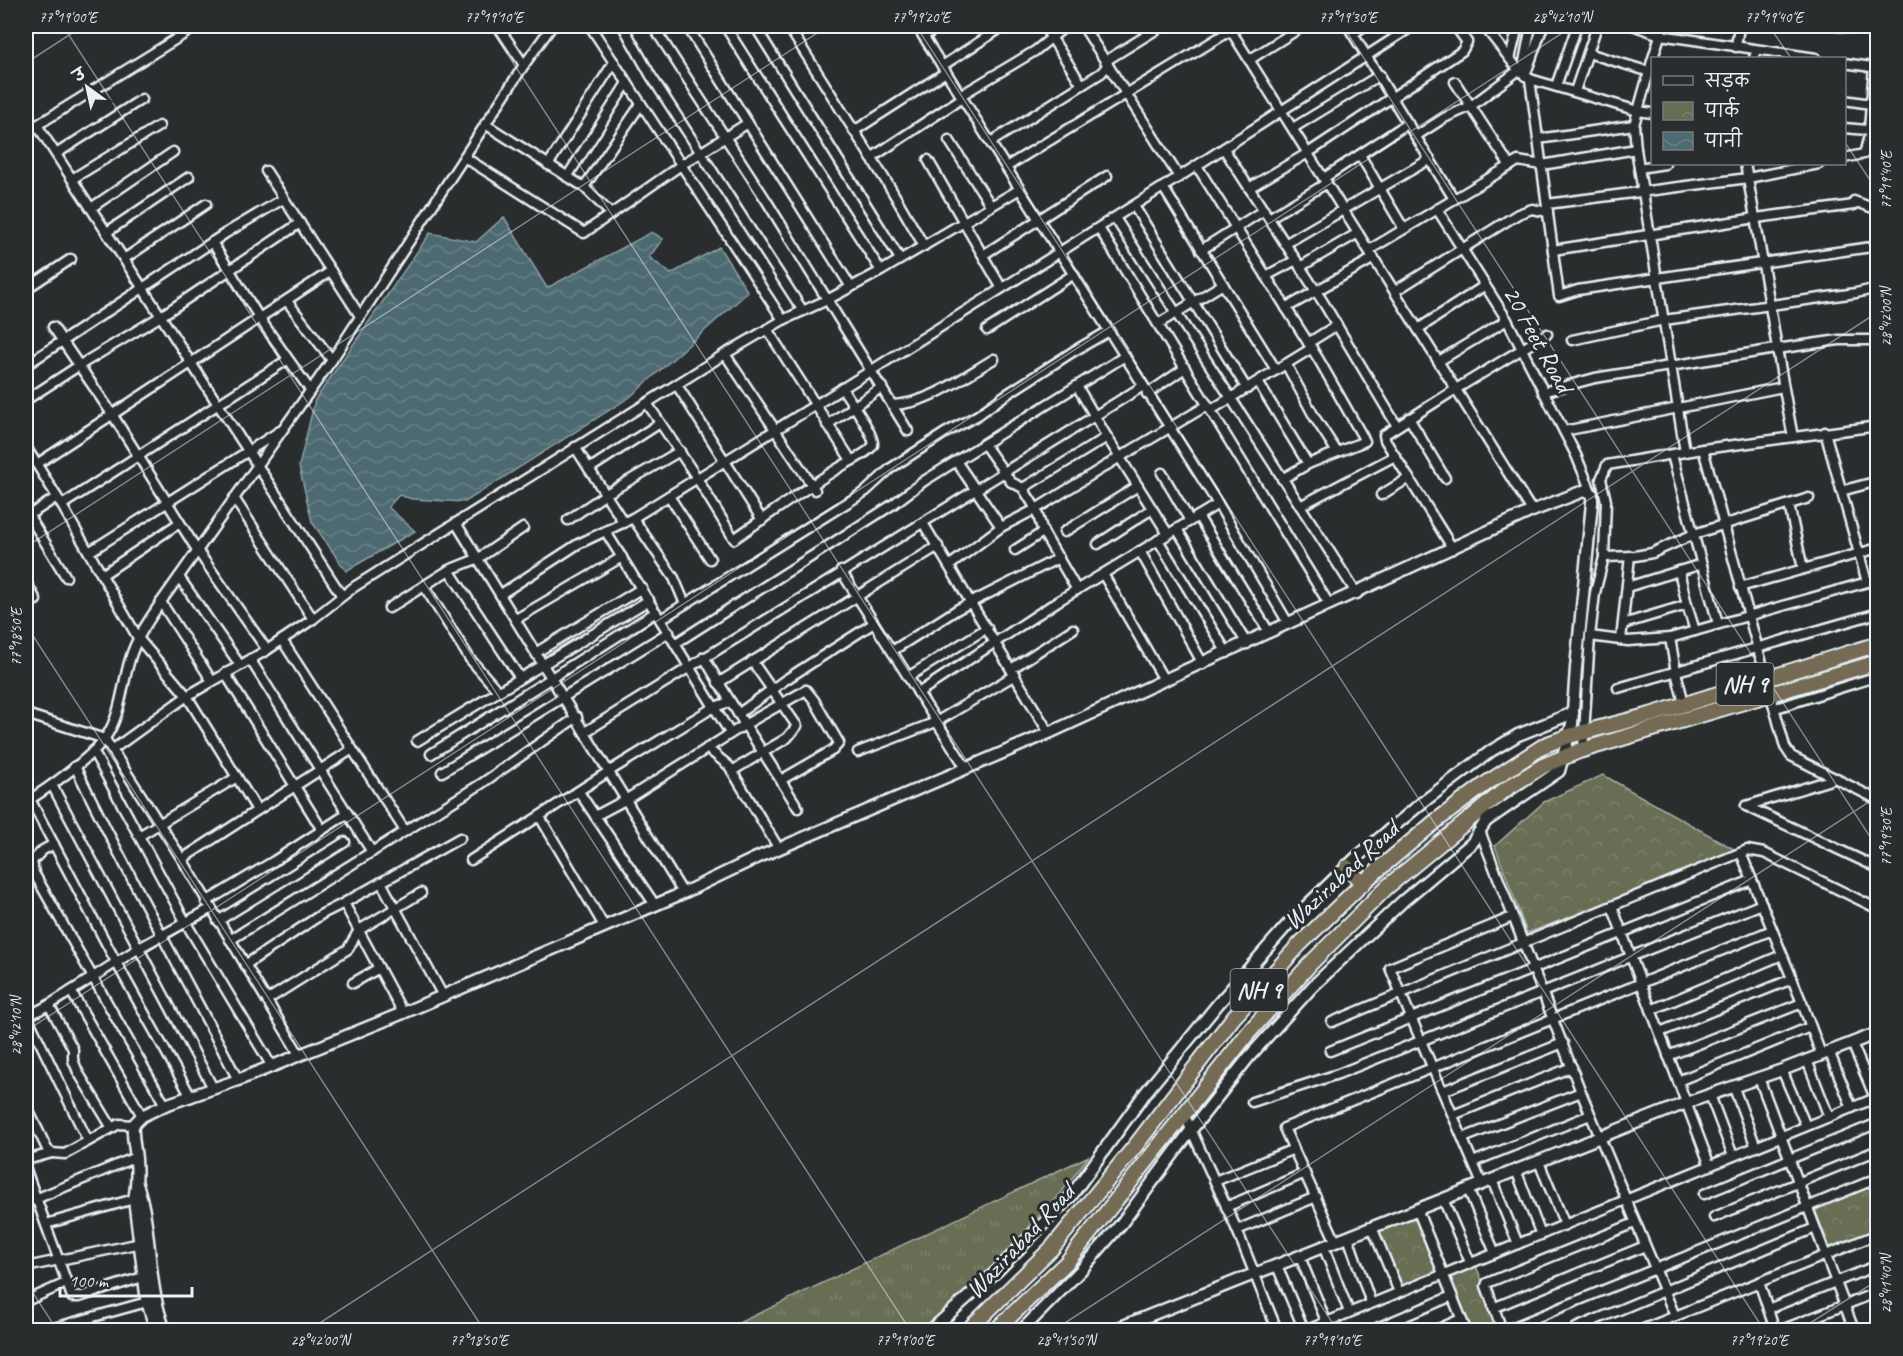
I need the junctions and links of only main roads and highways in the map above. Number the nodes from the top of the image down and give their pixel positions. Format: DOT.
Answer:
graph roads {
  1 [pos="1878,644"];
  2 [pos="1878,662"];
  3 [pos="1481,787"];
  4 [pos="1485,815"];
  5 [pos="1347,867"];
  6 [pos="1362,884"];
  7 [pos="968,1330"];
  8 [pos="996,1330"];
  1 -- 3 [label="highway, Wazirabad Road / NH 9"];
  2 -- 4 [label="highway, Wazirabad Road / NH 9"];
  3 -- 4 [label="highway"];
  3 -- 6 [label="highway, Wazirabad Road / NH 9"];
  4 -- 8 [label="highway, Wazirabad Road / NH 9"];
  5 -- 6 [label="highway"];
  6 -- 7 [label="highway, Wazirabad Road / NH 9"];
}
